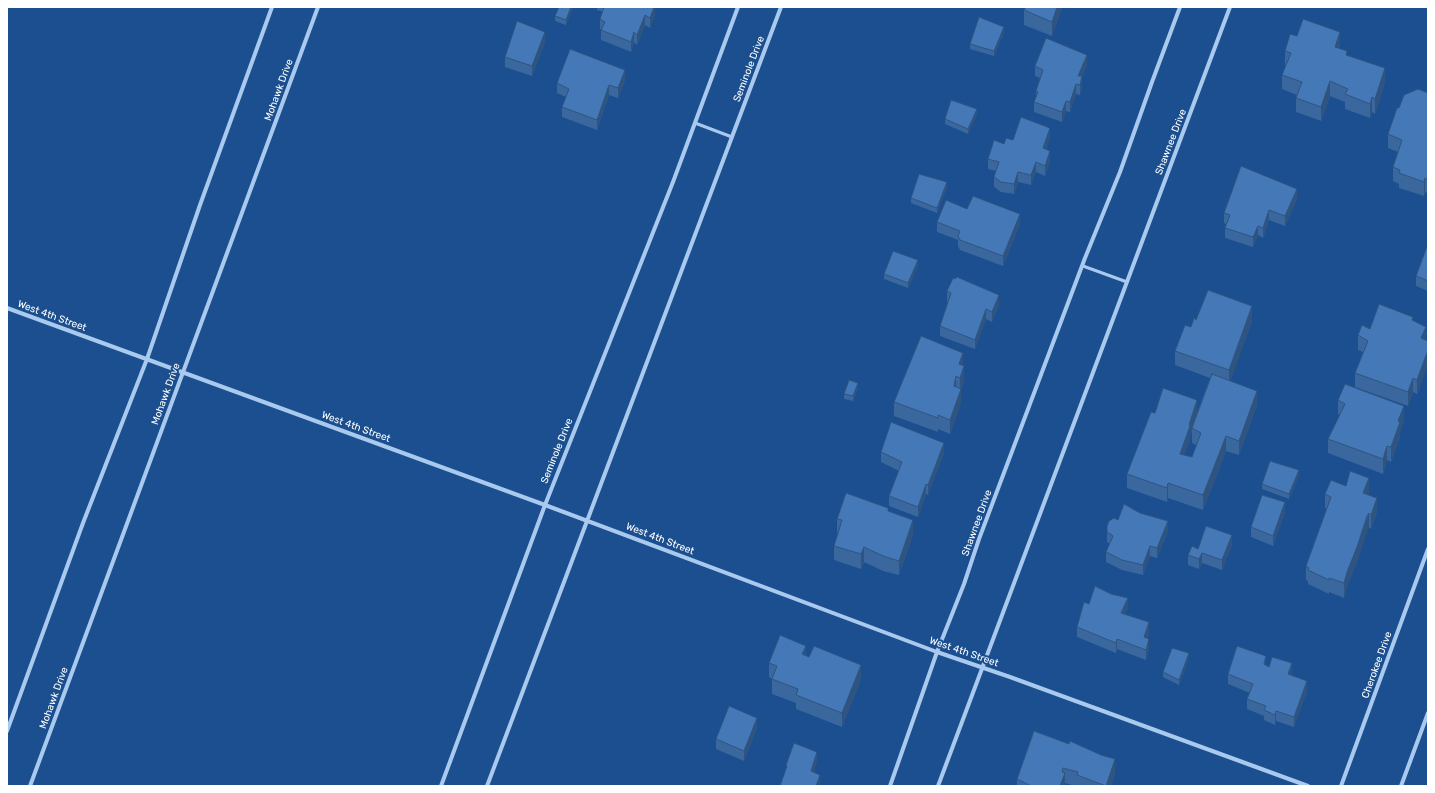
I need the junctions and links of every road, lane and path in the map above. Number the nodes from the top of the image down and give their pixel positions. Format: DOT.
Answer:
graph roads {
  1 [pos="272,7"];
  2 [pos="318,7"];
  3 [pos="738,7"];
  4 [pos="781,7"];
  5 [pos="1180,7"];
  6 [pos="1230,7"];
  7 [pos="695,124"];
  8 [pos="732,137"];
  9 [pos="1083,266"];
  10 [pos="1127,282"];
  11 [pos="7,308"];
  12 [pos="147,359"];
  13 [pos="183,371"];
  14 [pos="545,505"];
  15 [pos="586,520"];
  16 [pos="1428,549"];
  17 [pos="937,652"];
  18 [pos="982,667"];
  19 [pos="1428,713"];
  20 [pos="7,731"];
  21 [pos="30,786"];
  22 [pos="441,786"];
  23 [pos="487,786"];
  24 [pos="890,786"];
  25 [pos="938,786"];
  26 [pos="1308,786"];
  27 [pos="1341,786"];
  28 [pos="1401,786"];
  1 -- 12 [label="street"];
  2 -- 13 [label="street, Mohawk Drive"];
  3 -- 7 [label="street, Seminole Drive"];
  4 -- 8 [label="street, Seminole Drive"];
  5 -- 9 [label="street, Shawnee Drive"];
  6 -- 10 [label="street, Shawnee Drive"];
  7 -- 8 [label="lane"];
  7 -- 14 [label="street, Seminole Drive"];
  8 -- 15 [label="street, Seminole Drive"];
  9 -- 10 [label="lane"];
  9 -- 17 [label="street, Shawnee Drive"];
  10 -- 18 [label="street, Shawnee Drive"];
  11 -- 12 [label="street, West 4th Street"];
  12 -- 13 [label="street, West 4th Street"];
  12 -- 20 [label="street"];
  13 -- 14 [label="street, West 4th Street"];
  13 -- 21 [label="street, Mohawk Drive"];
  14 -- 15 [label="street, West 4th Street"];
  14 -- 22 [label="street, Seminole Drive"];
  15 -- 17 [label="street, West 4th Street"];
  15 -- 23 [label="street, Seminole Drive"];
  16 -- 27 [label="street, Cherokee Drive"];
  17 -- 18 [label="street, West 4th Street"];
  17 -- 24 [label="street, Shawnee Drive"];
  18 -- 25 [label="street, Shawnee Drive"];
  18 -- 26 [label="street, West 4th Street"];
  19 -- 28 [label="street"];
}
